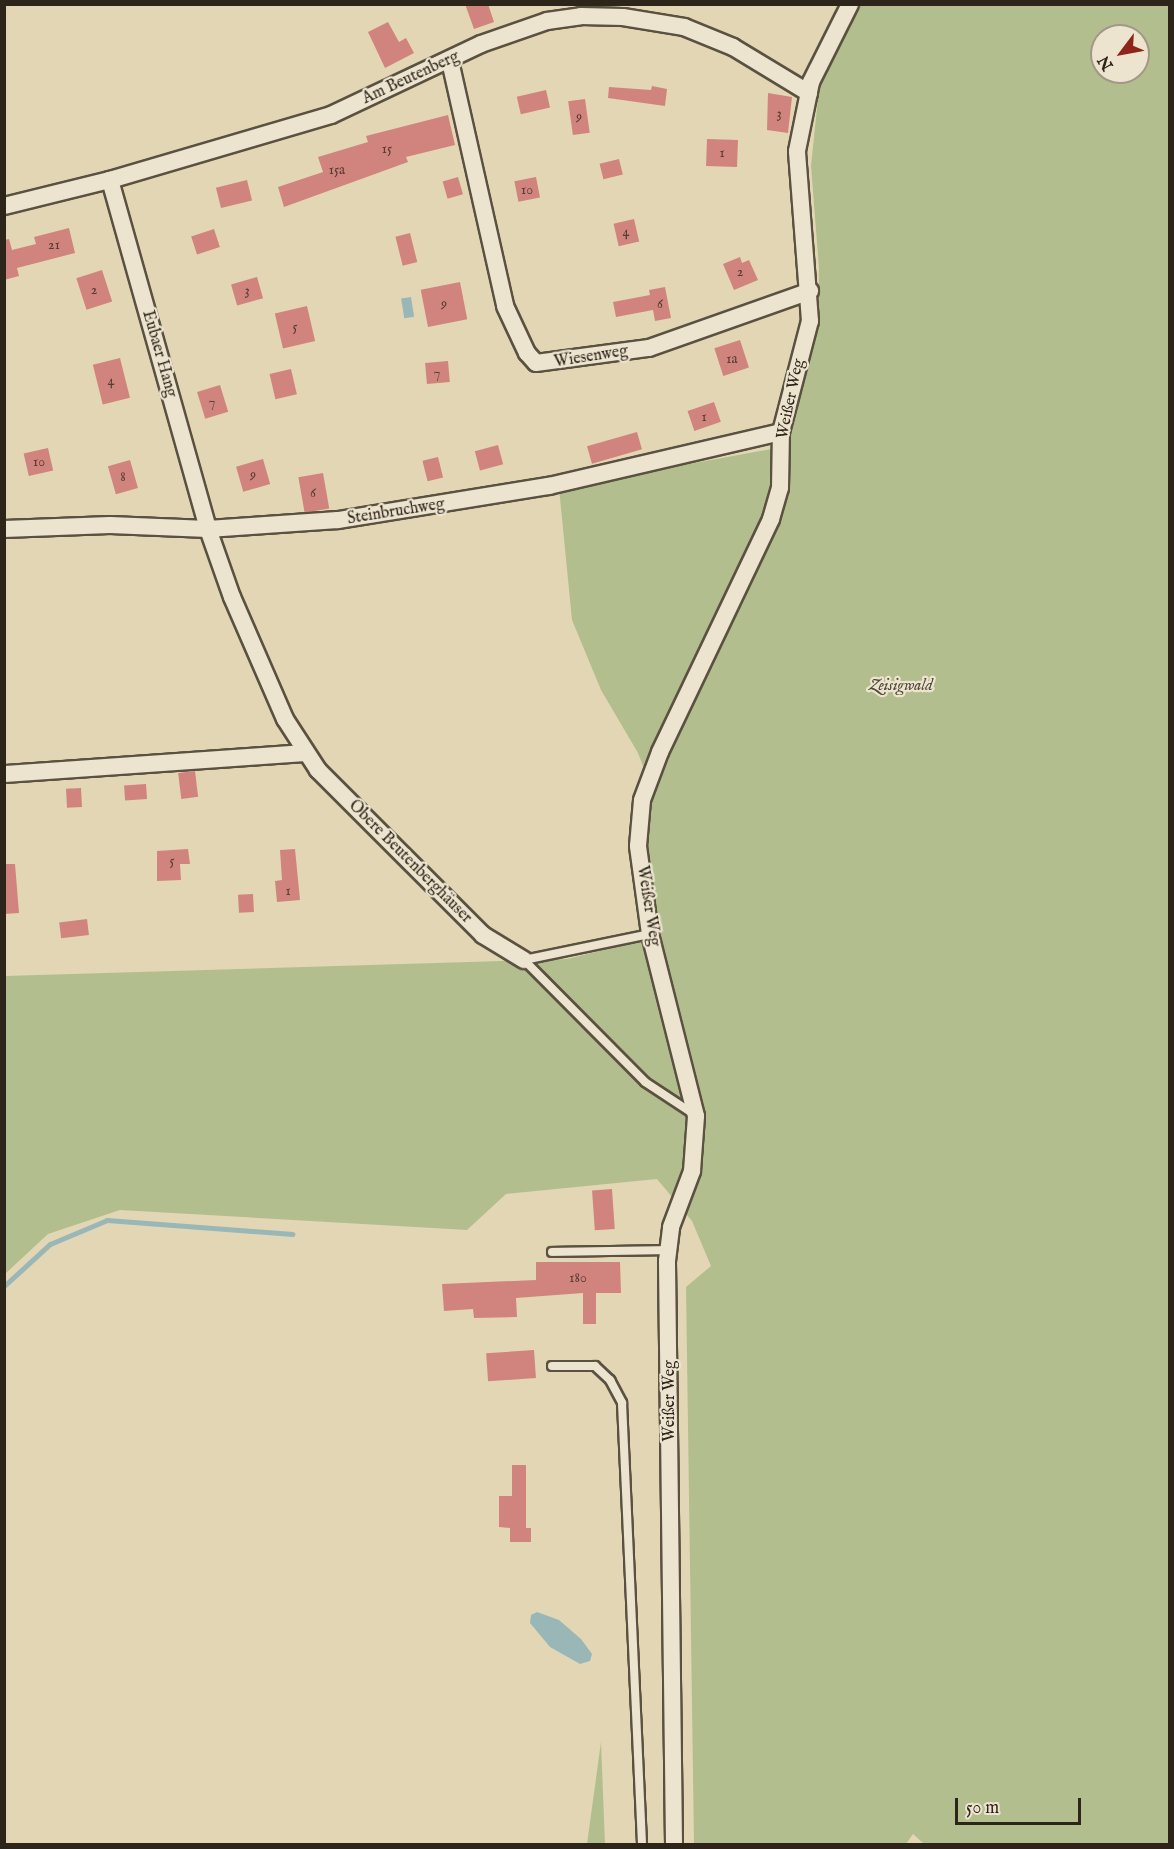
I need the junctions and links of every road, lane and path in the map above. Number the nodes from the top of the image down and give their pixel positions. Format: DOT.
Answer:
graph roads {
  1 [pos="850,4"];
  2 [pos="450,61"];
  3 [pos="809,93"];
  4 [pos="110,180"];
  5 [pos="4,206"];
  6 [pos="810,291"];
  7 [pos="781,432"];
  8 [pos="4,529"];
  9 [pos="208,529"];
  10 [pos="304,753"];
  11 [pos="4,774"];
  12 [pos="650,934"];
  13 [pos="524,960"];
  14 [pos="696,1116"];
  15 [pos="668,1250"];
  16 [pos="552,1252"];
  17 [pos="552,1366"];
  18 [pos="642,1845"];
  19 [pos="674,1845"];
  1 -- 3 [label="street, Weißer Weg"];
  2 -- 3 [label="street, Am Beutenberg"];
  2 -- 4 [label="street, Am Beutenberg"];
  2 -- 6 [label="street, Wiesenweg"];
  3 -- 6 [label="street, Weißer Weg"];
  4 -- 5 [label="street, Am Beutenberg"];
  4 -- 9 [label="street, Eubaer Hang"];
  6 -- 7 [label="street, Weißer Weg"];
  7 -- 9 [label="street, Steinbruchweg"];
  7 -- 12 [label="street, Weißer Weg"];
  8 -- 9 [label="street, Steinbruchweg"];
  9 -- 10 [label="street, Obere Beutenberghäuser"];
  10 -- 11 [label="street"];
  10 -- 13 [label="street, Obere Beutenberghäuser"];
  12 -- 13 [label="lane"];
  12 -- 14 [label="street, Weißer Weg"];
  13 -- 14 [label="lane"];
  14 -- 15 [label="street, Weißer Weg"];
  15 -- 16 [label="lane"];
  15 -- 19 [label="street, Weißer Weg"];
  17 -- 18 [label="lane"];
}
